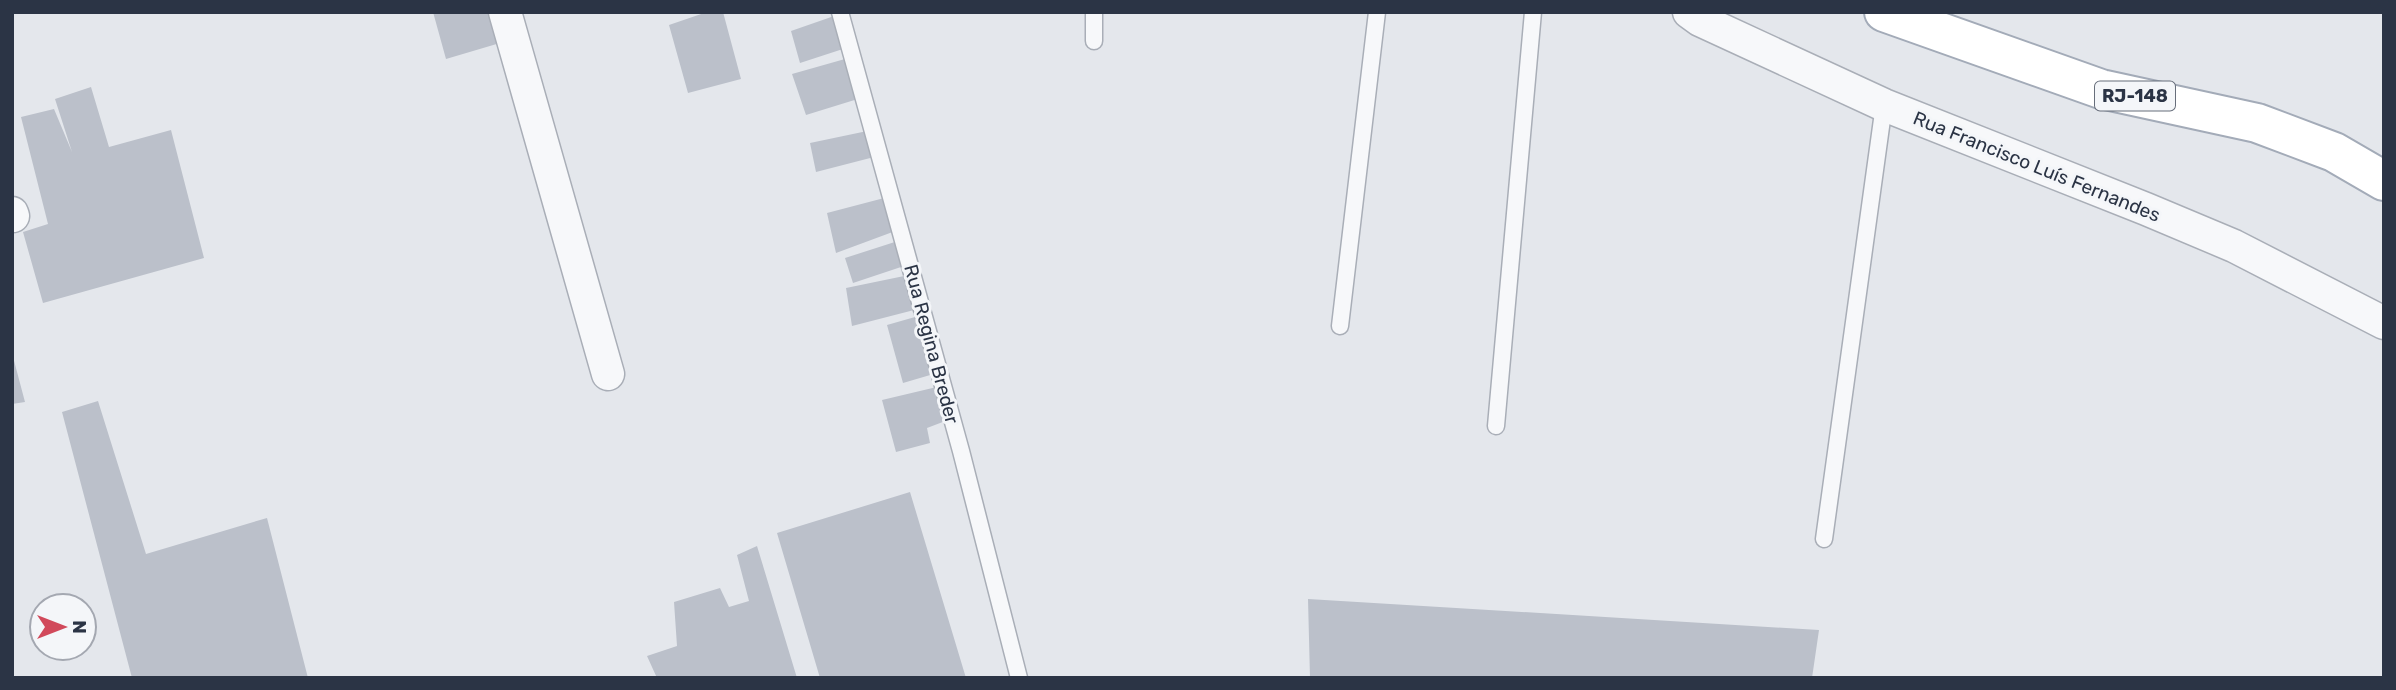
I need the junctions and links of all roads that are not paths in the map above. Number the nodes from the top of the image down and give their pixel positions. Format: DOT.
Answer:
graph roads {
  1 [pos="505,12"];
  2 [pos="840,12"];
  3 [pos="1094,12"];
  4 [pos="1377,12"];
  5 [pos="1532,12"];
  6 [pos="1689,12"];
  7 [pos="1884,12"];
  8 [pos="1094,41"];
  9 [pos="1884,105"];
  10 [pos="2384,181"];
  11 [pos="2384,323"];
  12 [pos="1340,326"];
  13 [pos="608,374"];
  14 [pos="1496,426"];
  15 [pos="1824,539"];
  16 [pos="1019,678"];
  1 -- 13 [label="street"];
  2 -- 16 [label="lane, Rua Regina Breder"];
  3 -- 8 [label="lane"];
  4 -- 12 [label="lane"];
  5 -- 14 [label="lane"];
  6 -- 9 [label="street, Rua Francisco Luís Fernandes"];
  7 -- 10 [label="main road, RJ-148"];
  9 -- 11 [label="street, Rua Francisco Luís Fernandes"];
  9 -- 15 [label="lane"];
}
